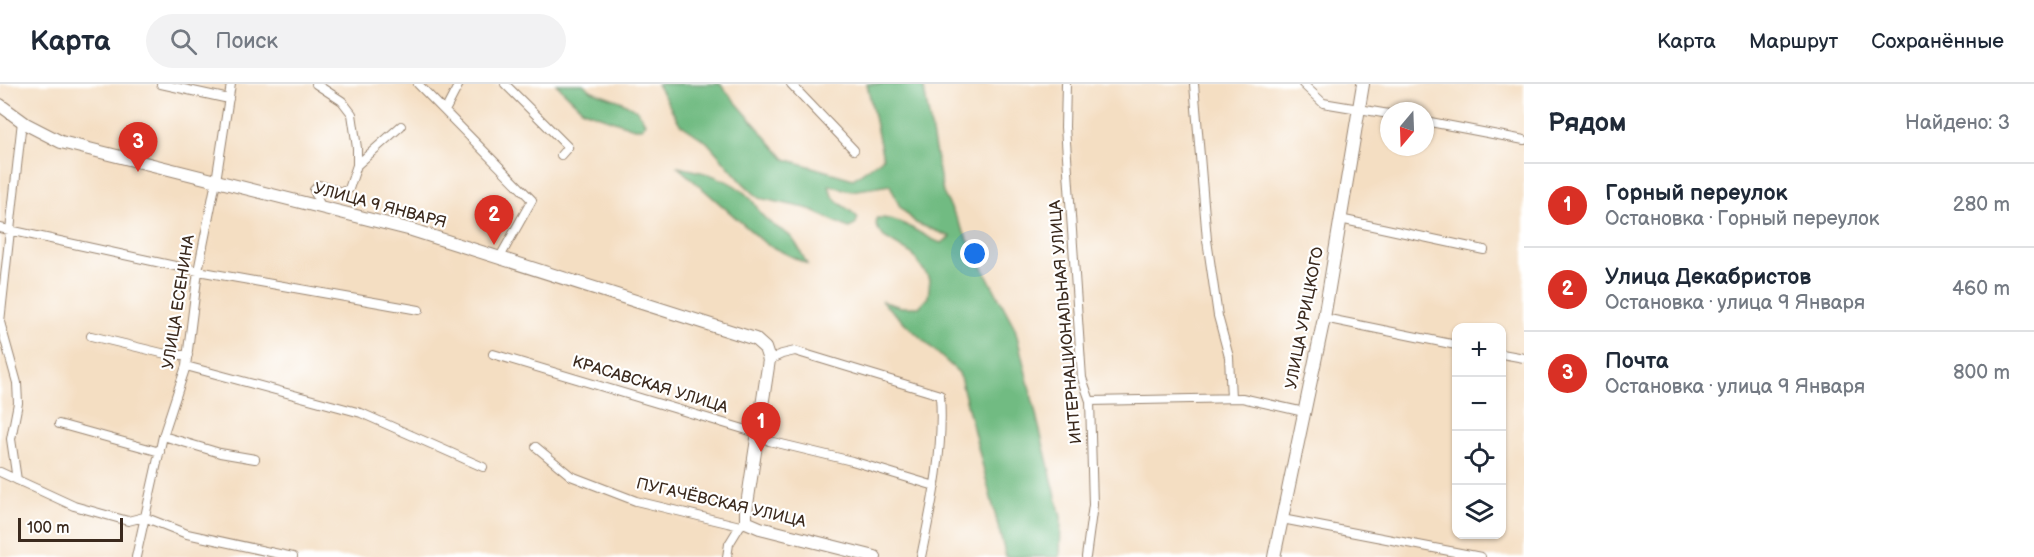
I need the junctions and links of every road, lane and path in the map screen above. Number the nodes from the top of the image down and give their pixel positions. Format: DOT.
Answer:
graph roads {
  1 [pos="161,84"];
  2 [pos="231,84"];
  3 [pos="316,84"];
  4 [pos="418,84"];
  5 [pos="459,84"];
  6 [pos="506,84"];
  7 [pos="791,84"];
  8 [pos="1066,84"];
  9 [pos="1194,84"];
  10 [pos="1303,84"];
  11 [pos="1363,84"];
  12 [pos="229,99"];
  13 [pos="0,105"];
  14 [pos="1359,108"];
  15 [pos="445,111"];
  16 [pos="1380,112"];
  17 [pos="22,121"];
  18 [pos="1434,123"];
  19 [pos="401,126"];
  20 [pos="1524,140"];
  21 [pos="854,150"];
  22 [pos="561,155"];
  23 [pos="357,165"];
  24 [pos="216,181"];
  25 [pos="321,207"];
  26 [pos="1340,219"];
  27 [pos="0,228"];
  28 [pos="10,230"];
  29 [pos="1484,250"];
  30 [pos="500,257"];
  31 [pos="198,271"];
  32 [pos="418,310"];
  33 [pos="1324,318"];
  34 [pos="91,336"];
  35 [pos="1452,344"];
  36 [pos="493,354"];
  37 [pos="188,355"];
  38 [pos="1506,355"];
  39 [pos="1524,358"];
  40 [pos="769,360"];
  41 [pos="186,366"];
  42 [pos="1231,398"];
  43 [pos="1090,401"];
  44 [pos="1304,412"];
  45 [pos="59,424"];
  46 [pos="757,433"];
  47 [pos="163,436"];
  48 [pos="536,447"];
  49 [pos="160,452"];
  50 [pos="255,459"];
  51 [pos="483,466"];
  52 [pos="0,472"];
  53 [pos="17,480"];
  54 [pos="935,486"];
  55 [pos="144,517"];
  56 [pos="1282,519"];
  57 [pos="743,524"];
  58 [pos="1452,555"];
  59 [pos="136,557"];
  60 [pos="293,557"];
  61 [pos="727,557"];
  62 [pos="875,557"];
  63 [pos="921,557"];
  64 [pos="1086,557"];
  65 [pos="1274,557"];
  66 [pos="1480,557"];
  1 -- 12 [label="street"];
  2 -- 12 [label="street, УЛИЦА ЕСЕНИНА"];
  3 -- 23 [label="street"];
  4 -- 15 [label="street"];
  5 -- 15 [label="street"];
  6 -- 22 [label="street"];
  7 -- 21 [label="street"];
  8 -- 43 [label="street, ИНТЕРНАЦИОНАЛЬНАЯ УЛИЦА"];
  9 -- 42 [label="street"];
  10 -- 14 [label="street"];
  11 -- 14 [label="main road, УЛИЦА УРИЦКОГО"];
  12 -- 24 [label="street, УЛИЦА ЕСЕНИНА"];
  13 -- 17 [label="main road, УЛИЦА 9 ЯНВАРЯ"];
  14 -- 16 [label="street"];
  14 -- 26 [label="main road, УЛИЦА УРИЦКОГО"];
  15 -- 30 [label="street"];
  17 -- 24 [label="main road, УЛИЦА 9 ЯНВАРЯ"];
  17 -- 28 [label="street"];
  18 -- 20 [label="street"];
  19 -- 23 [label="street"];
  23 -- 25 [label="street"];
  24 -- 25 [label="main road, УЛИЦА 9 ЯНВАРЯ"];
  24 -- 31 [label="street, УЛИЦА ЕСЕНИНА"];
  25 -- 30 [label="main road, УЛИЦА 9 ЯНВАРЯ"];
  26 -- 29 [label="street"];
  26 -- 33 [label="main road, УЛИЦА УРИЦКОГО"];
  27 -- 28 [label="street"];
  28 -- 31 [label="street"];
  28 -- 53 [label="street"];
  30 -- 40 [label="main road, УЛИЦА 9 ЯНВАРЯ"];
  31 -- 32 [label="street"];
  31 -- 37 [label="street, УЛИЦА ЕСЕНИНА"];
  33 -- 35 [label="street"];
  33 -- 44 [label="main road, УЛИЦА УРИЦКОГО"];
  34 -- 37 [label="street"];
  36 -- 46 [label="street, КРАСАВСКАЯ УЛИЦА"];
  37 -- 41 [label="street, УЛИЦА ЕСЕНИНА"];
  38 -- 39 [label="street"];
  40 -- 46 [label="main road"];
  40 -- 54 [label="street"];
  41 -- 47 [label="street, УЛИЦА ЕСЕНИНА"];
  41 -- 51 [label="street"];
  42 -- 43 [label="street"];
  42 -- 44 [label="street"];
  43 -- 64 [label="street, ИНТЕРНАЦИОНАЛЬНАЯ УЛИЦА"];
  44 -- 56 [label="main road, УЛИЦА УРИЦКОГО"];
  45 -- 49 [label="street"];
  46 -- 54 [label="street, КРАСАВСКАЯ УЛИЦА"];
  46 -- 57 [label="main road"];
  47 -- 49 [label="street, УЛИЦА ЕСЕНИНА"];
  47 -- 50 [label="street"];
  48 -- 57 [label="street, ПУГАЧЁВСКАЯ УЛИЦА"];
  49 -- 55 [label="street, УЛИЦА ЕСЕНИНА"];
  52 -- 53 [label="street"];
  53 -- 55 [label="street"];
  54 -- 63 [label="street"];
  55 -- 59 [label="street, УЛИЦА ЕСЕНИНА"];
  55 -- 60 [label="street"];
  56 -- 58 [label="street"];
  56 -- 65 [label="main road, УЛИЦА УРИЦКОГО"];
  57 -- 61 [label="street"];
  57 -- 62 [label="main road, ПУГАЧЁВСКАЯ УЛИЦА"];
  58 -- 66 [label="street"];
}
